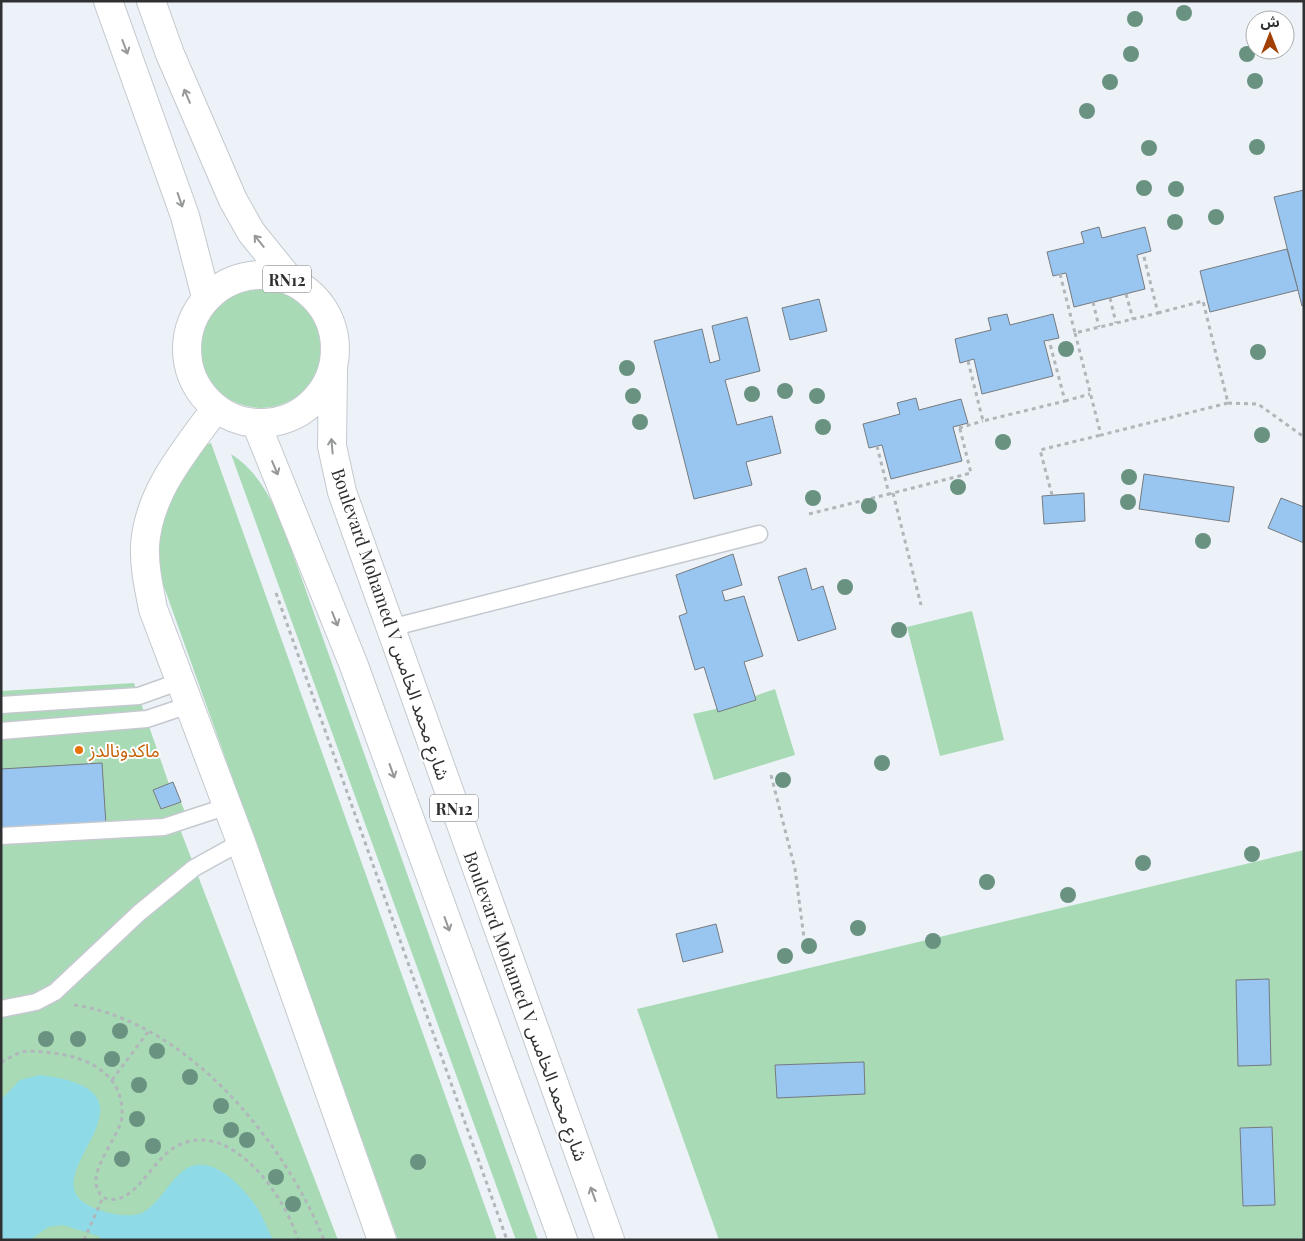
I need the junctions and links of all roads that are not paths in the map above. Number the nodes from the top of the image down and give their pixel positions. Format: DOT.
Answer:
graph roads {
  1 [pos="108,1"];
  2 [pos="151,1"];
  3 [pos="289,279"];
  4 [pos="206,297"];
  5 [pos="332,371"];
  6 [pos="216,408"];
  7 [pos="256,423"];
  8 [pos="760,534"];
  9 [pos="390,628"];
  10 [pos="185,693"];
  11 [pos="1,705"];
  12 [pos="1,731"];
  13 [pos="228,806"];
  14 [pos="1,836"];
  15 [pos="241,842"];
  16 [pos="1,1009"];
  17 [pos="382,1240"];
  18 [pos="563,1240"];
  19 [pos="610,1240"];
  1 -- 4 [label="main road, one-way"];
  3 -- 2 [label="main road, RN12, one-way"];
  3 -- 4 [label="main road, RN12"];
  3 -- 5 [label="main road, RN12"];
  4 -- 6 [label="main road, RN12"];
  5 -- 7 [label="main road, RN12"];
  9 -- 5 [label="main road, Boulevard Mohamed V شارع محمد الخامس / RN12, one-way"];
  6 -- 7 [label="main road, RN12"];
  6 -- 10 [label="main road"];
  7 -- 18 [label="main road, RN12, one-way"];
  8 -- 9 [label="lane"];
  19 -- 9 [label="main road, Boulevard Mohamed V شارع محمد الخامس / RN12, one-way"];
  10 -- 11 [label="lane"];
  10 -- 12 [label="lane"];
  10 -- 13 [label="main road"];
  13 -- 14 [label="lane"];
  13 -- 15 [label="main road"];
  15 -- 16 [label="lane"];
  15 -- 17 [label="main road"];
}
